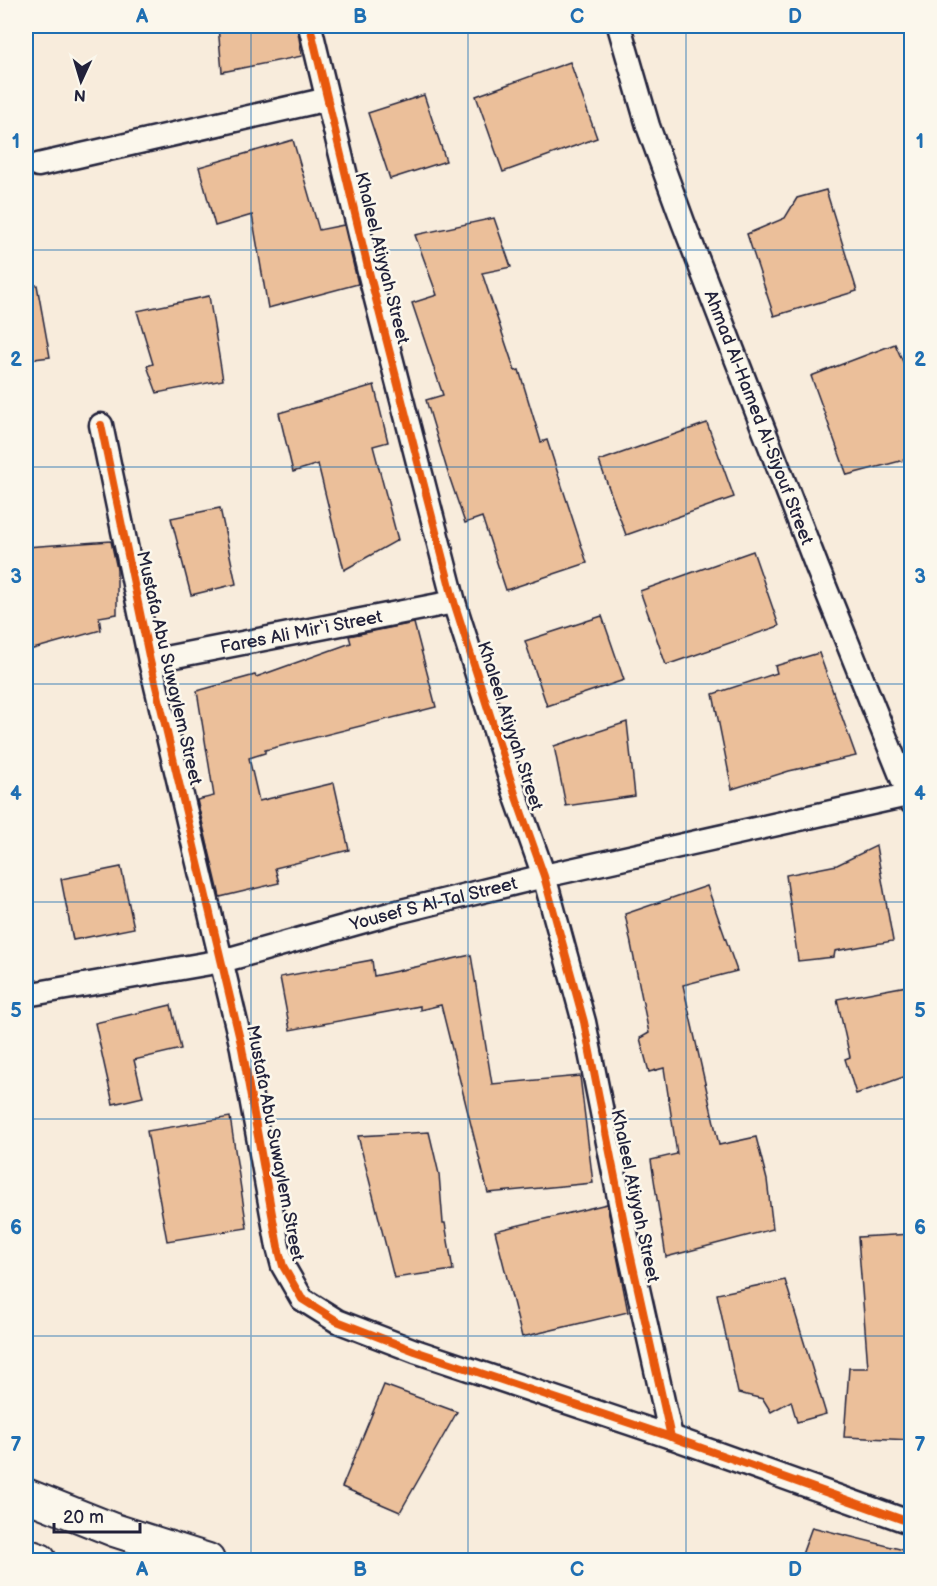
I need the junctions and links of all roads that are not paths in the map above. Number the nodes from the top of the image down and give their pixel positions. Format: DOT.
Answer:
graph roads {
  1 [pos="309,26"];
  2 [pos="619,26"];
  3 [pos="328,99"];
  4 [pos="38,165"];
  5 [pos="100,425"];
  6 [pos="454,602"];
  7 [pos="150,661"];
  8 [pos="910,797"];
  9 [pos="544,876"];
  10 [pos="222,961"];
  11 [pos="26,995"];
  12 [pos="671,1437"];
  13 [pos="26,1495"];
  14 [pos="912,1522"];
  15 [pos="26,1555"];
  16 [pos="40,1560"];
  17 [pos="208,1560"];
  1 -- 3 [label="street, Khaleel Atiyyah Street"];
  2 -- 8 [label="street, Ahmad Al-Hamed Al-Siyouf Street"];
  3 -- 4 [label="street"];
  3 -- 6 [label="street, Khaleel Atiyyah Street"];
  5 -- 7 [label="street, Mustafa Abu Suwaylem Street"];
  6 -- 7 [label="street, Fares Ali Mir‘i Street"];
  6 -- 9 [label="street, Khaleel Atiyyah Street"];
  7 -- 10 [label="street, Mustafa Abu Suwaylem Street"];
  8 -- 9 [label="street, Yousef S Al-Tal Street"];
  9 -- 10 [label="street, Yousef S Al-Tal Street"];
  9 -- 12 [label="street, Khaleel Atiyyah Street"];
  10 -- 11 [label="street, Yousef S Al-Tal Street"];
  10 -- 12 [label="street, Mustafa Abu Suwaylem Street"];
  12 -- 14 [label="street, Mustafa Abu Suwaylem Street"];
  13 -- 17 [label="main road"];
  15 -- 16 [label="main road"];
}
